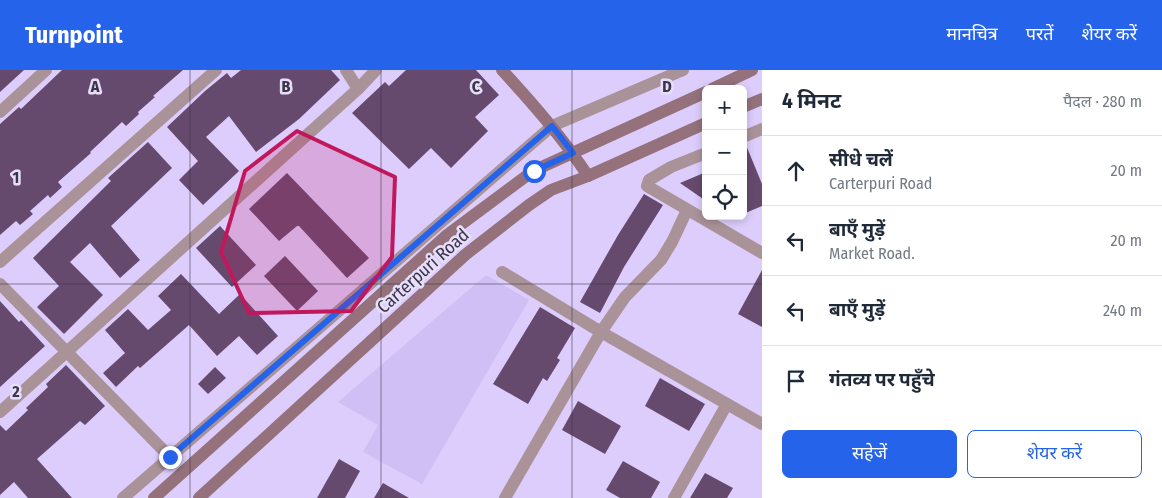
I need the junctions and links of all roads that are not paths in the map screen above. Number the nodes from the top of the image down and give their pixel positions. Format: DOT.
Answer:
graph roads {
  1 [pos="46,70"];
  2 [pos="216,70"];
  3 [pos="346,70"];
  4 [pos="376,70"];
  5 [pos="502,70"];
  6 [pos="683,70"];
  7 [pos="752,70"];
  8 [pos="720,85"];
  9 [pos="358,89"];
  10 [pos="702,94"];
  11 [pos="762,98"];
  12 [pos="747,105"];
  13 [pos="0,112"];
  14 [pos="702,125"];
  15 [pos="552,126"];
  16 [pos="762,129"];
  17 [pos="747,135"];
  18 [pos="573,153"];
  19 [pos="702,155"];
  20 [pos="588,176"];
  21 [pos="687,210"];
  22 [pos="762,253"];
  23 [pos="0,262"];
  24 [pos="502,272"];
  25 [pos="0,284"];
  26 [pos="601,332"];
  27 [pos="67,352"];
  28 [pos="727,404"];
  29 [pos="0,412"];
  30 [pos="762,424"];
  31 [pos="170,457"];
  32 [pos="123,498"];
  33 [pos="154,498"];
  34 [pos="199,498"];
  35 [pos="505,498"];
  36 [pos="674,498"];
  1 -- 13 [label="street"];
  2 -- 23 [label="street"];
  3 -- 9 [label="street"];
  4 -- 9 [label="street"];
  5 -- 15 [label="main road"];
  6 -- 15 [label="street"];
  7 -- 8 [label="main road"];
  9 -- 27 [label="street"];
  10 -- 18 [label="main road, Carterpuri Road"];
  11 -- 12 [label="main road"];
  14 -- 20 [label="main road, Carterpuri Road"];
  15 -- 18 [label="main road"];
  15 -- 31 [label="street"];
  16 -- 17 [label="street"];
  18 -- 20 [label="main road"];
  18 -- 33 [label="main road, Carterpuri Road"];
  19 -- 21 [label="street"];
  20 -- 34 [label="main road, Carterpuri Road"];
  21 -- 22 [label="street"];
  21 -- 26 [label="street"];
  24 -- 26 [label="street"];
  25 -- 27 [label="street"];
  26 -- 28 [label="street"];
  26 -- 35 [label="street"];
  27 -- 29 [label="street"];
  27 -- 31 [label="street"];
  28 -- 30 [label="street"];
  28 -- 36 [label="street"];
  31 -- 32 [label="street"];
}
